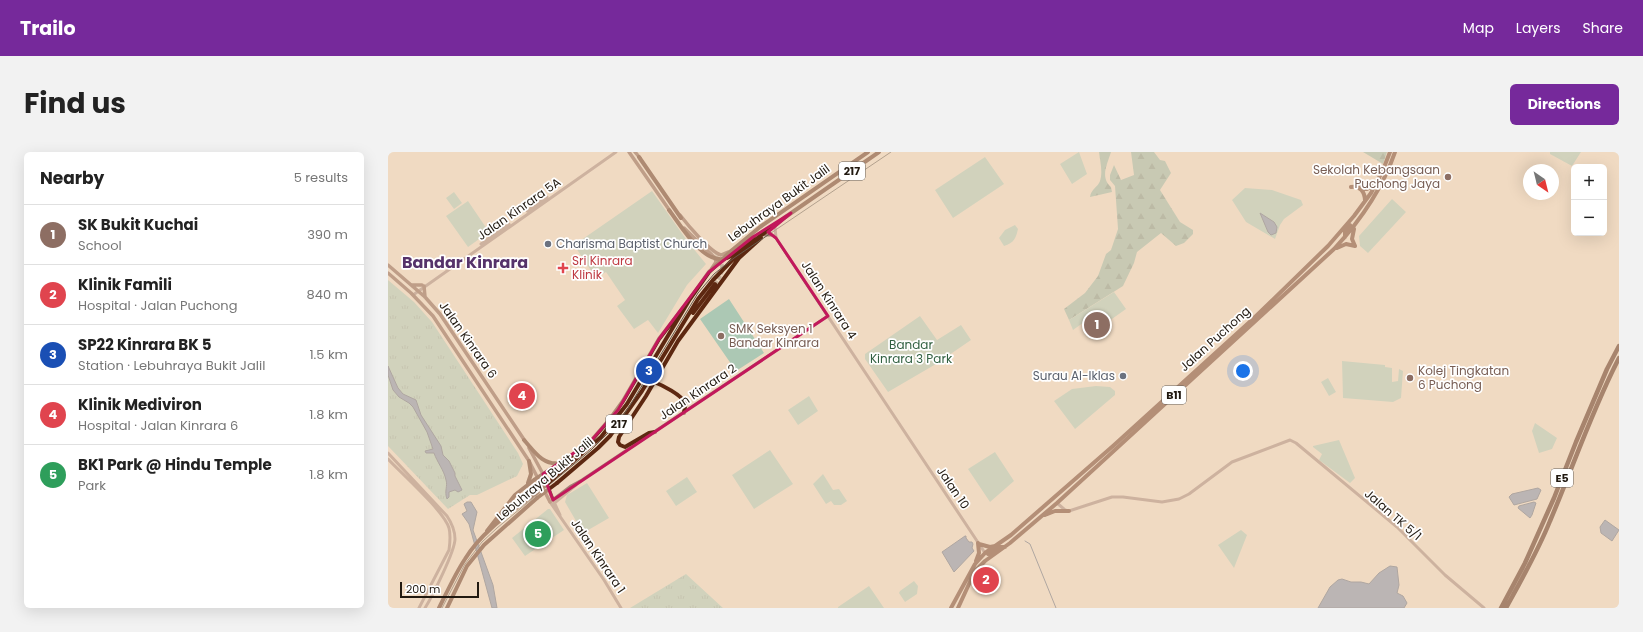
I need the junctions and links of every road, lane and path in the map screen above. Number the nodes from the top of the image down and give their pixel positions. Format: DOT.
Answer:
graph roads {
  1 [pos="614,152"];
  2 [pos="629,152"];
  3 [pos="635,152"];
  4 [pos="868,152"];
  5 [pos="879,152"];
  6 [pos="1390,152"];
  7 [pos="1395,152"];
  8 [pos="638,157"];
  9 [pos="1361,181"];
  10 [pos="1376,184"];
  11 [pos="1351,187"];
  12 [pos="1365,202"];
  13 [pos="669,210"];
  14 [pos="791,213"];
  15 [pos="1354,216"];
  16 [pos="680,218"];
  17 [pos="784,218"];
  18 [pos="1360,220"];
  19 [pos="775,227"];
  20 [pos="765,235"];
  21 [pos="1346,237"];
  22 [pos="776,238"];
  23 [pos="1328,246"];
  24 [pos="736,247"];
  25 [pos="1334,249"];
  26 [pos="388,265"];
  27 [pos="709,272"];
  28 [pos="388,273"];
  29 [pos="411,284"];
  30 [pos="714,284"];
  31 [pos="423,286"];
  32 [pos="417,290"];
  33 [pos="412,294"];
  34 [pos="426,298"];
  35 [pos="690,299"];
  36 [pos="828,316"];
  37 [pos="676,336"];
  38 [pos="1619,346"];
  39 [pos="1619,358"];
  40 [pos="654,382"];
  41 [pos="618,410"];
  42 [pos="684,413"];
  43 [pos="633,416"];
  44 [pos="605,432"];
  45 [pos="655,432"];
  46 [pos="905,433"];
  47 [pos="610,436"];
  48 [pos="524,440"];
  49 [pos="388,453"];
  50 [pos="388,459"];
  51 [pos="529,461"];
  52 [pos="563,462"];
  53 [pos="543,474"];
  54 [pos="538,477"];
  55 [pos="526,485"];
  56 [pos="1062,491"];
  57 [pos="552,502"];
  58 [pos="1057,503"];
  59 [pos="1043,507"];
  60 [pos="1069,511"];
  61 [pos="1038,519"];
  62 [pos="487,532"];
  63 [pos="979,543"];
  64 [pos="1000,544"];
  65 [pos="1005,547"];
  66 [pos="985,553"];
  67 [pos="974,564"];
  68 [pos="975,571"];
  69 [pos="419,608"];
  70 [pos="425,608"];
  71 [pos="439,608"];
  72 [pos="446,608"];
  73 [pos="621,608"];
  74 [pos="952,608"];
  75 [pos="958,608"];
  76 [pos="1484,608"];
  77 [pos="1501,608"];
  78 [pos="1506,608"];
  1 -- 31 [label="street, Jalan Kinrara 5A"];
  2 -- 13 [label="main road"];
  3 -- 8 [label="main road"];
  4 -- 24 [label="highway, Lebuhraya Bukit Jalil / 217"];
  5 -- 14 [label="highway, Lebuhraya Bukit Jalil / 217"];
  6 -- 10 [label="main road, Jalan Puchong / B11"];
  7 -- 18 [label="main road, Jalan Puchong / B11"];
  8 -- 16 [label="highway"];
  8 -- 24 [label="main road"];
  9 -- 10 [label="main road"];
  10 -- 12 [label="main road, Jalan Puchong / B11"];
  11 -- 12 [label="main road"];
  12 -- 15 [label="main road, Jalan Puchong / B11"];
  13 -- 17 [label="highway, bridge"];
  13 -- 27 [label="main road"];
  14 -- 17 [label="highway, Lebuhraya Bukit Jalil / 217"];
  14 -- 19 [label="highway"];
  15 -- 21 [label="main road"];
  15 -- 23 [label="main road, Jalan Puchong / B11"];
  17 -- 37 [label="highway, Lebuhraya Bukit Jalil / 217"];
  18 -- 21 [label="main road, Jalan Puchong / B11"];
  18 -- 25 [label="main road"];
  19 -- 20 [label="highway"];
  19 -- 22 [label="street, Jalan Kinrara 4"];
  20 -- 22 [label="street"];
  20 -- 40 [label="highway"];
  21 -- 23 [label="main road"];
  21 -- 25 [label="main road, Jalan Puchong / B11"];
  22 -- 36 [label="street, Jalan Kinrara 4"];
  23 -- 56 [label="main road, Jalan Puchong / B11"];
  24 -- 27 [label="highway, Lebuhraya Bukit Jalil / 217"];
  25 -- 58 [label="main road, Jalan Puchong / B11"];
  26 -- 29 [label="main road, Jalan Kinrara 6"];
  27 -- 35 [label="highway, Lebuhraya Bukit Jalil / 217"];
  28 -- 33 [label="main road, Jalan Kinrara 6"];
  29 -- 31 [label="main road"];
  29 -- 32 [label="main road, Jalan Kinrara 6"];
  30 -- 37 [label="highway"];
  31 -- 32 [label="street, Jalan Kinrara 5A"];
  31 -- 34 [label="main road"];
  32 -- 33 [label="street, Jalan Kinrara 5A"];
  32 -- 34 [label="main road, Jalan Kinrara 6"];
  33 -- 51 [label="main road, Jalan Kinrara 6"];
  34 -- 48 [label="main road, Jalan Kinrara 6"];
  35 -- 41 [label="highway"];
  35 -- 44 [label="highway, Lebuhraya Bukit Jalil / 217"];
  36 -- 42 [label="street, Jalan Kinrara 2"];
  36 -- 46 [label="street, Jalan Kinrara 4"];
  37 -- 47 [label="highway, Lebuhraya Bukit Jalil / 217"];
  38 -- 77 [label="highway, E5"];
  39 -- 78 [label="highway, E5"];
  40 -- 42 [label="highway"];
  40 -- 43 [label="highway"];
  41 -- 44 [label="highway"];
  41 -- 52 [label="highway"];
  42 -- 45 [label="street, Jalan Kinrara 2"];
  43 -- 45 [label="highway"];
  43 -- 47 [label="highway"];
  44 -- 62 [label="highway, Lebuhraya Bukit Jalil / 217, bridge"];
  45 -- 57 [label="street, Jalan Kinrara 2"];
  46 -- 63 [label="street, Jalan 10"];
  47 -- 72 [label="highway, Lebuhraya Bukit Jalil / 217, bridge"];
  48 -- 52 [label="highway"];
  48 -- 53 [label="main road, Jalan Kinrara 6"];
  49 -- 70 [label="street"];
  50 -- 69 [label="street"];
  51 -- 54 [label="main road, Jalan Kinrara 6"];
  51 -- 55 [label="highway"];
  52 -- 53 [label="highway"];
  53 -- 54 [label="highway"];
  53 -- 57 [label="main road, Jalan Kinrara 6"];
  54 -- 55 [label="highway"];
  54 -- 57 [label="main road, Jalan Kinrara 6"];
  55 -- 62 [label="highway"];
  56 -- 58 [label="main road"];
  56 -- 59 [label="main road, Jalan Puchong / B11"];
  57 -- 73 [label="street, Jalan Kinrara 1"];
  58 -- 59 [label="main road"];
  58 -- 60 [label="street"];
  58 -- 61 [label="main road, Jalan Puchong / B11"];
  59 -- 64 [label="main road, Jalan Puchong / B11"];
  60 -- 61 [label="main road"];
  60 -- 76 [label="street, Jalan TK 5/1"];
  61 -- 65 [label="main road, Jalan Puchong / B11"];
  62 -- 71 [label="highway, Lebuhraya Bukit Jalil / 217"];
  63 -- 64 [label="main road"];
  63 -- 66 [label="street, Jalan 10"];
  63 -- 67 [label="main road"];
  64 -- 66 [label="main road, Jalan Puchong / B11"];
  65 -- 66 [label="main road"];
  65 -- 68 [label="main road, Jalan Puchong / B11"];
  66 -- 67 [label="main road, Jalan Puchong / B11"];
  66 -- 68 [label="main road"];
  67 -- 74 [label="main road, Jalan Puchong / B11"];
  68 -- 75 [label="main road, Jalan Puchong / B11"];
}
